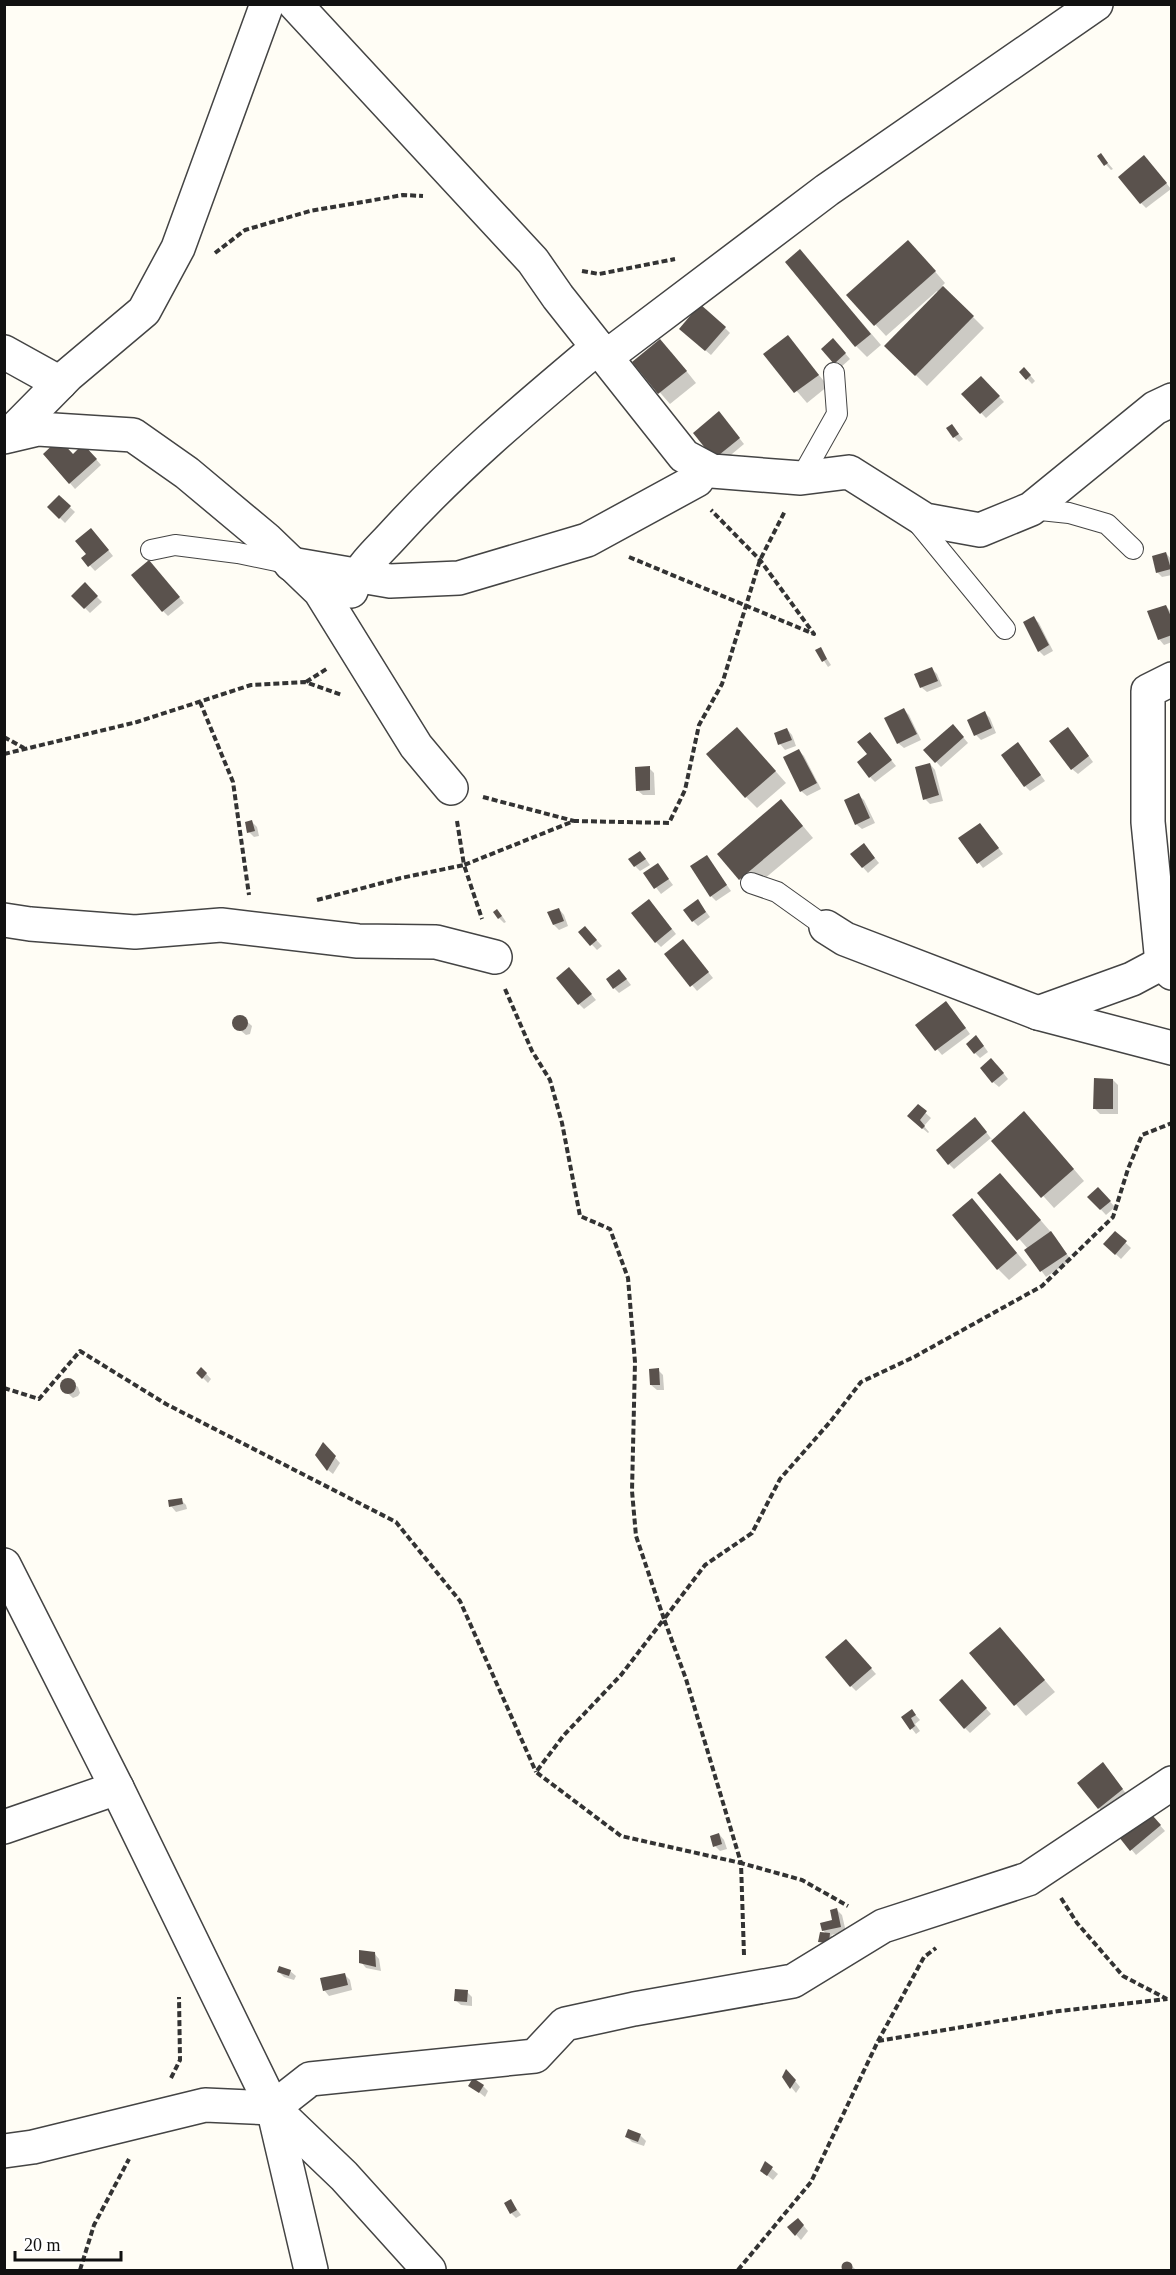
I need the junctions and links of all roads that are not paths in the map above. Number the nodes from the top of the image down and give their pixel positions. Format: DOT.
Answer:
graph roads {
  1 [pos="267,4"];
  2 [pos="295,4"];
  3 [pos="1096,4"];
  4 [pos="4,351"];
  5 [pos="602,352"];
  6 [pos="834,373"];
  7 [pos="60,383"];
  8 [pos="1172,400"];
  9 [pos="7,436"];
  10 [pos="801,478"];
  11 [pos="697,480"];
  12 [pos="903,506"];
  13 [pos="1030,509"];
  14 [pos="1133,549"];
  15 [pos="151,550"];
  16 [pos="291,564"];
  17 [pos="357,575"];
  18 [pos="340,623"];
  19 [pos="1005,629"];
  20 [pos="1172,679"];
  21 [pos="451,788"];
  22 [pos="751,883"];
  23 [pos="4,920"];
  24 [pos="826,927"];
  25 [pos="495,957"];
  26 [pos="1168,967"];
  27 [pos="1038,1013"];
  28 [pos="1172,1048"];
  29 [pos="4,1564"];
  30 [pos="1172,1783"];
  31 [pos="117,1788"];
  32 [pos="4,1827"];
  33 [pos="273,2108"];
  34 [pos="4,2151"];
  35 [pos="311,2271"];
  36 [pos="429,2271"];
  1 -- 7 [label="street"];
  2 -- 5 [label="street"];
  3 -- 5 [label="street"];
  4 -- 7 [label="street"];
  5 -- 10 [label="street"];
  5 -- 17 [label="street"];
  6 -- 10 [label="lane"];
  7 -- 9 [label="street"];
  8 -- 13 [label="street"];
  9 -- 16 [label="street"];
  10 -- 12 [label="street"];
  11 -- 17 [label="street"];
  12 -- 13 [label="street"];
  12 -- 19 [label="lane"];
  13 -- 14 [label="lane"];
  15 -- 16 [label="lane"];
  16 -- 17 [label="street"];
  16 -- 18 [label="street"];
  17 -- 18 [label="street"];
  18 -- 21 [label="street"];
  20 -- 26 [label="street"];
  22 -- 24 [label="lane"];
  23 -- 25 [label="street"];
  24 -- 27 [label="street"];
  26 -- 27 [label="street"];
  27 -- 28 [label="street"];
  29 -- 31 [label="street"];
  30 -- 33 [label="street"];
  31 -- 32 [label="street"];
  31 -- 33 [label="street"];
  33 -- 34 [label="street"];
  33 -- 35 [label="street"];
  33 -- 36 [label="street"];
}
